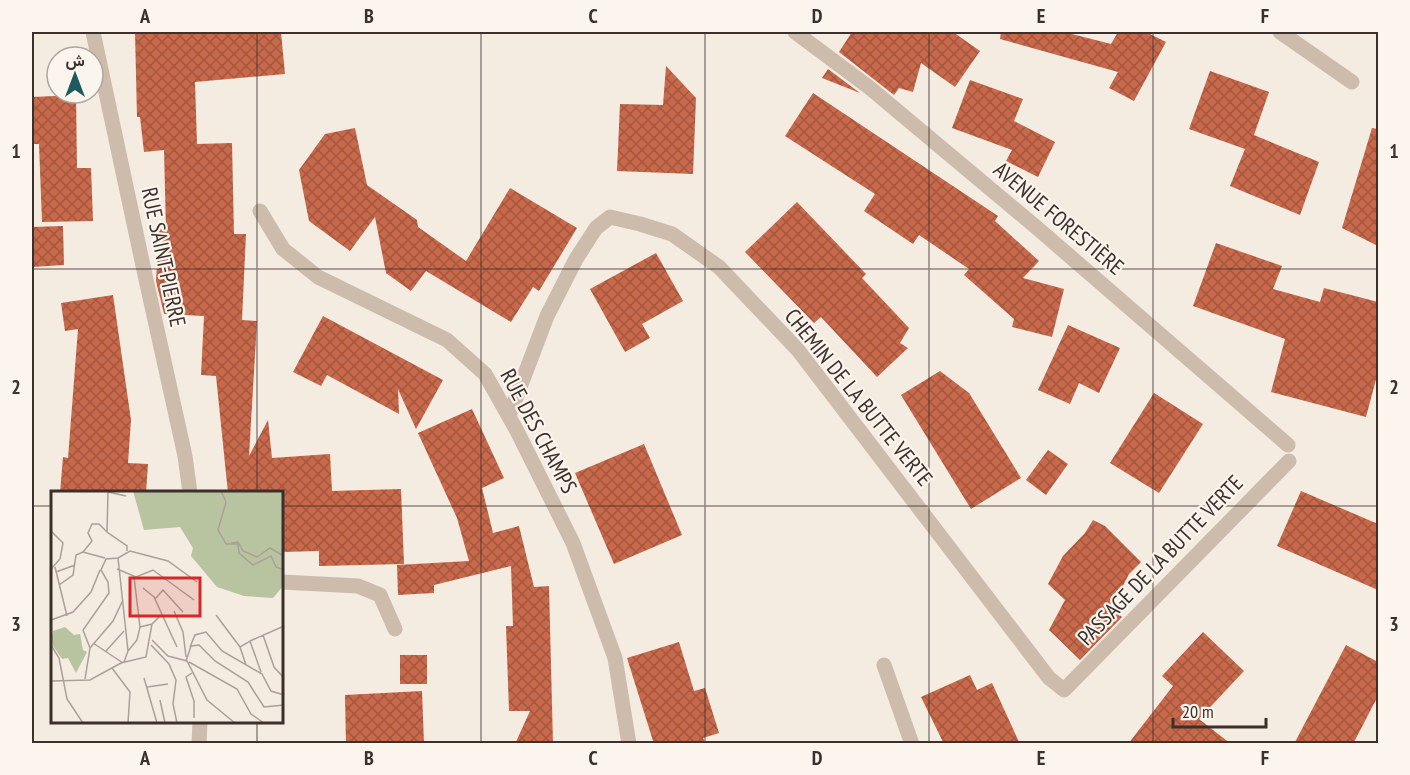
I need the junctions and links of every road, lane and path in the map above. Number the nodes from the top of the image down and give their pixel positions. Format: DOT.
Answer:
graph roads {
  1 [pos="93,32"];
  2 [pos="795,32"];
  3 [pos="1280,32"];
  4 [pos="1352,82"];
  5 [pos="260,211"];
  6 [pos="509,416"];
  7 [pos="1288,453"];
  8 [pos="190,491"];
  9 [pos="284,582"];
  10 [pos="395,629"];
  11 [pos="884,665"];
  12 [pos="1064,690"];
  13 [pos="200,724"];
  14 [pos="199,744"];
  15 [pos="629,744"];
  16 [pos="912,744"];
  1 -- 8 [label="street, RUE SAINT-PIERRE"];
  2 -- 7 [label="street, AVENUE FORESTIÈRE"];
  3 -- 4 [label="street"];
  5 -- 6 [label="street, RUE DES CHAMPS"];
  6 -- 12 [label="street, CHEMIN DE LA BUTTE VERTE"];
  6 -- 15 [label="street, RUE DES CHAMPS"];
  7 -- 12 [label="street, PASSAGE DE LA BUTTE VERTE"];
  9 -- 10 [label="street"];
  11 -- 16 [label="street"];
  13 -- 14 [label="street"];
}
